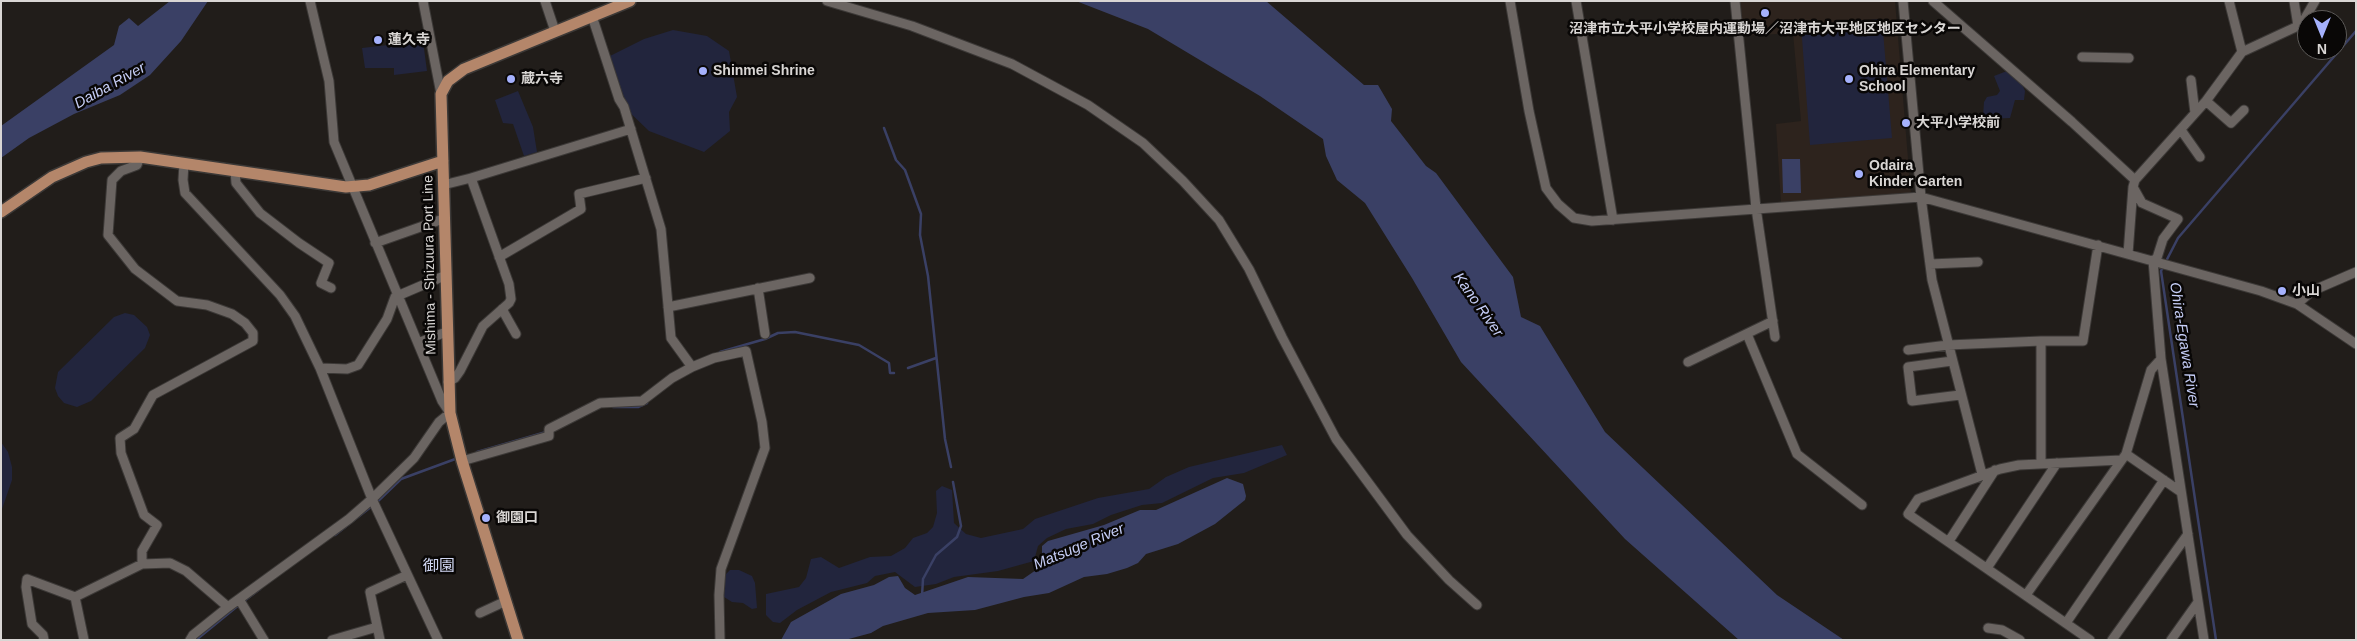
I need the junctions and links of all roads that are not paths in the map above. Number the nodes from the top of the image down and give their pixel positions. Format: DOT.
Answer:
graph roads {
  1 [pos="310,1"];
  2 [pos="423,1"];
  3 [pos="545,1"];
  4 [pos="630,1"];
  5 [pos="827,1"];
  6 [pos="1510,1"];
  7 [pos="1576,1"];
  8 [pos="1735,1"];
  9 [pos="1903,1"];
  10 [pos="1933,1"];
  11 [pos="2229,1"];
  12 [pos="2294,1"];
  13 [pos="592,16"];
  14 [pos="2297,20"];
  15 [pos="2297,26"];
  16 [pos="555,31"];
  17 [pos="2242,52"];
  18 [pos="2082,57"];
  19 [pos="2129,58"];
  20 [pos="2191,80"];
  21 [pos="440,94"];
  22 [pos="2206,101"];
  23 [pos="2244,110"];
  24 [pos="2195,113"];
  25 [pos="631,129"];
  26 [pos="2181,130"];
  27 [pos="140,157"];
  28 [pos="2200,157"];
  29 [pos="443,161"];
  30 [pos="184,163"];
  31 [pos="235,171"];
  32 [pos="471,178"];
  33 [pos="646,178"];
  34 [pos="2134,184"];
  35 [pos="443,185"];
  36 [pos="354,187"];
  37 [pos="1921,197"];
  38 [pos="1756,208"];
  39 [pos="1,212"];
  40 [pos="443,219"];
  41 [pos="1613,220"];
  42 [pos="375,243"];
  43 [pos="2098,245"];
  44 [pos="2128,254"];
  45 [pos="500,257"];
  46 [pos="2156,261"];
  47 [pos="1978,262"];
  48 [pos="1930,264"];
  49 [pos="2356,272"];
  50 [pos="444,276"];
  51 [pos="810,278"];
  52 [pos="331,288"];
  53 [pos="758,288"];
  54 [pos="397,295"];
  55 [pos="2297,304"];
  56 [pos="668,307"];
  57 [pos="502,308"];
  58 [pos="1773,321"];
  59 [pos="446,332"];
  60 [pos="516,334"];
  61 [pos="764,334"];
  62 [pos="1747,334"];
  63 [pos="1775,337"];
  64 [pos="2041,341"];
  65 [pos="418,343"];
  66 [pos="2356,344"];
  67 [pos="1948,345"];
  68 [pos="1908,350"];
  69 [pos="2161,359"];
  70 [pos="1952,361"];
  71 [pos="1688,362"];
  72 [pos="692,367"];
  73 [pos="320,368"];
  74 [pos="448,382"];
  75 [pos="1960,395"];
  76 [pos="450,413"];
  77 [pos="2124,457"];
  78 [pos="462,461"];
  79 [pos="2057,463"];
  80 [pos="2041,464"];
  81 [pos="1995,470"];
  82 [pos="1982,474"];
  83 [pos="2164,480"];
  84 [pos="2181,492"];
  85 [pos="372,499"];
  86 [pos="1862,506"];
  87 [pos="2188,534"];
  88 [pos="1949,541"];
  89 [pos="142,564"];
  90 [pos="1987,568"];
  91 [pos="407,574"];
  92 [pos="2026,595"];
  93 [pos="75,597"];
  94 [pos="506,601"];
  95 [pos="241,602"];
  96 [pos="2198,602"];
  97 [pos="1477,605"];
  98 [pos="228,607"];
  99 [pos="480,613"];
  100 [pos="2066,623"];
  101 [pos="377,627"];
  102 [pos="1988,628"];
  103 [pos="44,640"];
  104 [pos="84,640"];
  105 [pos="190,640"];
  106 [pos="264,640"];
  107 [pos="332,640"];
  108 [pos="380,640"];
  109 [pos="438,640"];
  110 [pos="518,640"];
  111 [pos="720,640"];
  112 [pos="2020,640"];
  113 [pos="2090,640"];
  114 [pos="2112,640"];
  115 [pos="2171,640"];
  116 [pos="2204,640"];
  1 -- 36 [label="street"];
  2 -- 21 [label="street"];
  3 -- 16 [label="street"];
  4 -- 13 [label="main road"];
  5 -- 97 [label="street"];
  6 -- 41 [label="street"];
  7 -- 41 [label="street"];
  8 -- 38 [label="street"];
  9 -- 37 [label="street"];
  10 -- 34 [label="street"];
  11 -- 17 [label="street"];
  12 -- 14 [label="street"];
  13 -- 16 [label="main road"];
  13 -- 25 [label="street"];
  15 -- 17 [label="street"];
  16 -- 21 [label="main road"];
  17 -- 22 [label="street"];
  18 -- 19 [label="street"];
  20 -- 24 [label="street"];
  21 -- 29 [label="main road, Mishima - Shizuura Port Line"];
  22 -- 23 [label="street"];
  22 -- 24 [label="street"];
  24 -- 26 [label="street"];
  25 -- 32 [label="street"];
  25 -- 33 [label="street"];
  26 -- 28 [label="street"];
  26 -- 34 [label="street"];
  27 -- 30 [label="main road"];
  27 -- 39 [label="main road"];
  27 -- 89 [label="street"];
  29 -- 35 [label="main road, Mishima - Shizuura Port Line"];
  29 -- 36 [label="main road"];
  30 -- 31 [label="main road"];
  30 -- 73 [label="street"];
  31 -- 36 [label="main road"];
  31 -- 52 [label="street"];
  32 -- 35 [label="street"];
  32 -- 45 [label="street"];
  33 -- 45 [label="street"];
  33 -- 56 [label="street"];
  34 -- 44 [label="street"];
  34 -- 46 [label="street"];
  35 -- 40 [label="main road, Mishima - Shizuura Port Line"];
  36 -- 42 [label="street"];
  37 -- 38 [label="street"];
  37 -- 43 [label="street"];
  37 -- 48 [label="street"];
  38 -- 41 [label="street"];
  38 -- 58 [label="street"];
  40 -- 42 [label="street"];
  40 -- 50 [label="main road, Mishima - Shizuura Port Line"];
  42 -- 54 [label="street"];
  43 -- 44 [label="street"];
  43 -- 64 [label="street"];
  44 -- 46 [label="street"];
  45 -- 57 [label="street"];
  46 -- 55 [label="street"];
  46 -- 69 [label="street"];
  47 -- 48 [label="street"];
  48 -- 67 [label="street"];
  49 -- 55 [label="street"];
  50 -- 54 [label="street"];
  50 -- 59 [label="main road, Mishima - Shizuura Port Line"];
  51 -- 53 [label="street"];
  53 -- 56 [label="street"];
  53 -- 61 [label="street"];
  54 -- 65 [label="street"];
  54 -- 73 [label="street"];
  55 -- 66 [label="street"];
  56 -- 72 [label="street"];
  57 -- 60 [label="street"];
  57 -- 74 [label="street"];
  58 -- 62 [label="street"];
  58 -- 63 [label="street"];
  59 -- 65 [label="street"];
  59 -- 74 [label="main road, Mishima - Shizuura Port Line"];
  62 -- 71 [label="street"];
  62 -- 86 [label="street"];
  64 -- 67 [label="street"];
  64 -- 80 [label="street"];
  65 -- 76 [label="street"];
  67 -- 68 [label="street"];
  67 -- 70 [label="street"];
  69 -- 77 [label="street"];
  69 -- 84 [label="street"];
  70 -- 75 [label="street"];
  70 -- 75 [label="street"];
  72 -- 78 [label="street"];
  72 -- 111 [label="street"];
  73 -- 85 [label="street"];
  74 -- 76 [label="main road, Mishima - Shizuura Port Line"];
  75 -- 82 [label="street"];
  76 -- 78 [label="main road, Mishima - Shizuura Port Line"];
  76 -- 85 [label="street"];
  77 -- 79 [label="street"];
  77 -- 83 [label="street"];
  77 -- 92 [label="street"];
  78 -- 94 [label="main road, Mishima - Shizuura Port Line"];
  79 -- 80 [label="street"];
  79 -- 90 [label="street"];
  80 -- 81 [label="street"];
  81 -- 82 [label="street"];
  81 -- 88 [label="street"];
  82 -- 88 [label="street"];
  83 -- 84 [label="street"];
  83 -- 100 [label="street"];
  84 -- 87 [label="street"];
  85 -- 91 [label="street"];
  85 -- 95 [label="street"];
  87 -- 96 [label="street"];
  87 -- 114 [label="street"];
  88 -- 90 [label="street"];
  89 -- 93 [label="street"];
  89 -- 98 [label="street"];
  90 -- 92 [label="street"];
  91 -- 101 [label="street"];
  91 -- 109 [label="street"];
  92 -- 100 [label="street"];
  93 -- 103 [label="street"];
  93 -- 104 [label="street"];
  94 -- 99 [label="street"];
  94 -- 110 [label="main road, Mishima - Shizuura Port Line"];
  95 -- 98 [label="street"];
  95 -- 106 [label="street"];
  96 -- 115 [label="street"];
  96 -- 116 [label="street"];
  98 -- 105 [label="street"];
  100 -- 113 [label="street"];
  101 -- 107 [label="street"];
  101 -- 108 [label="street"];
  102 -- 112 [label="street"];
}
